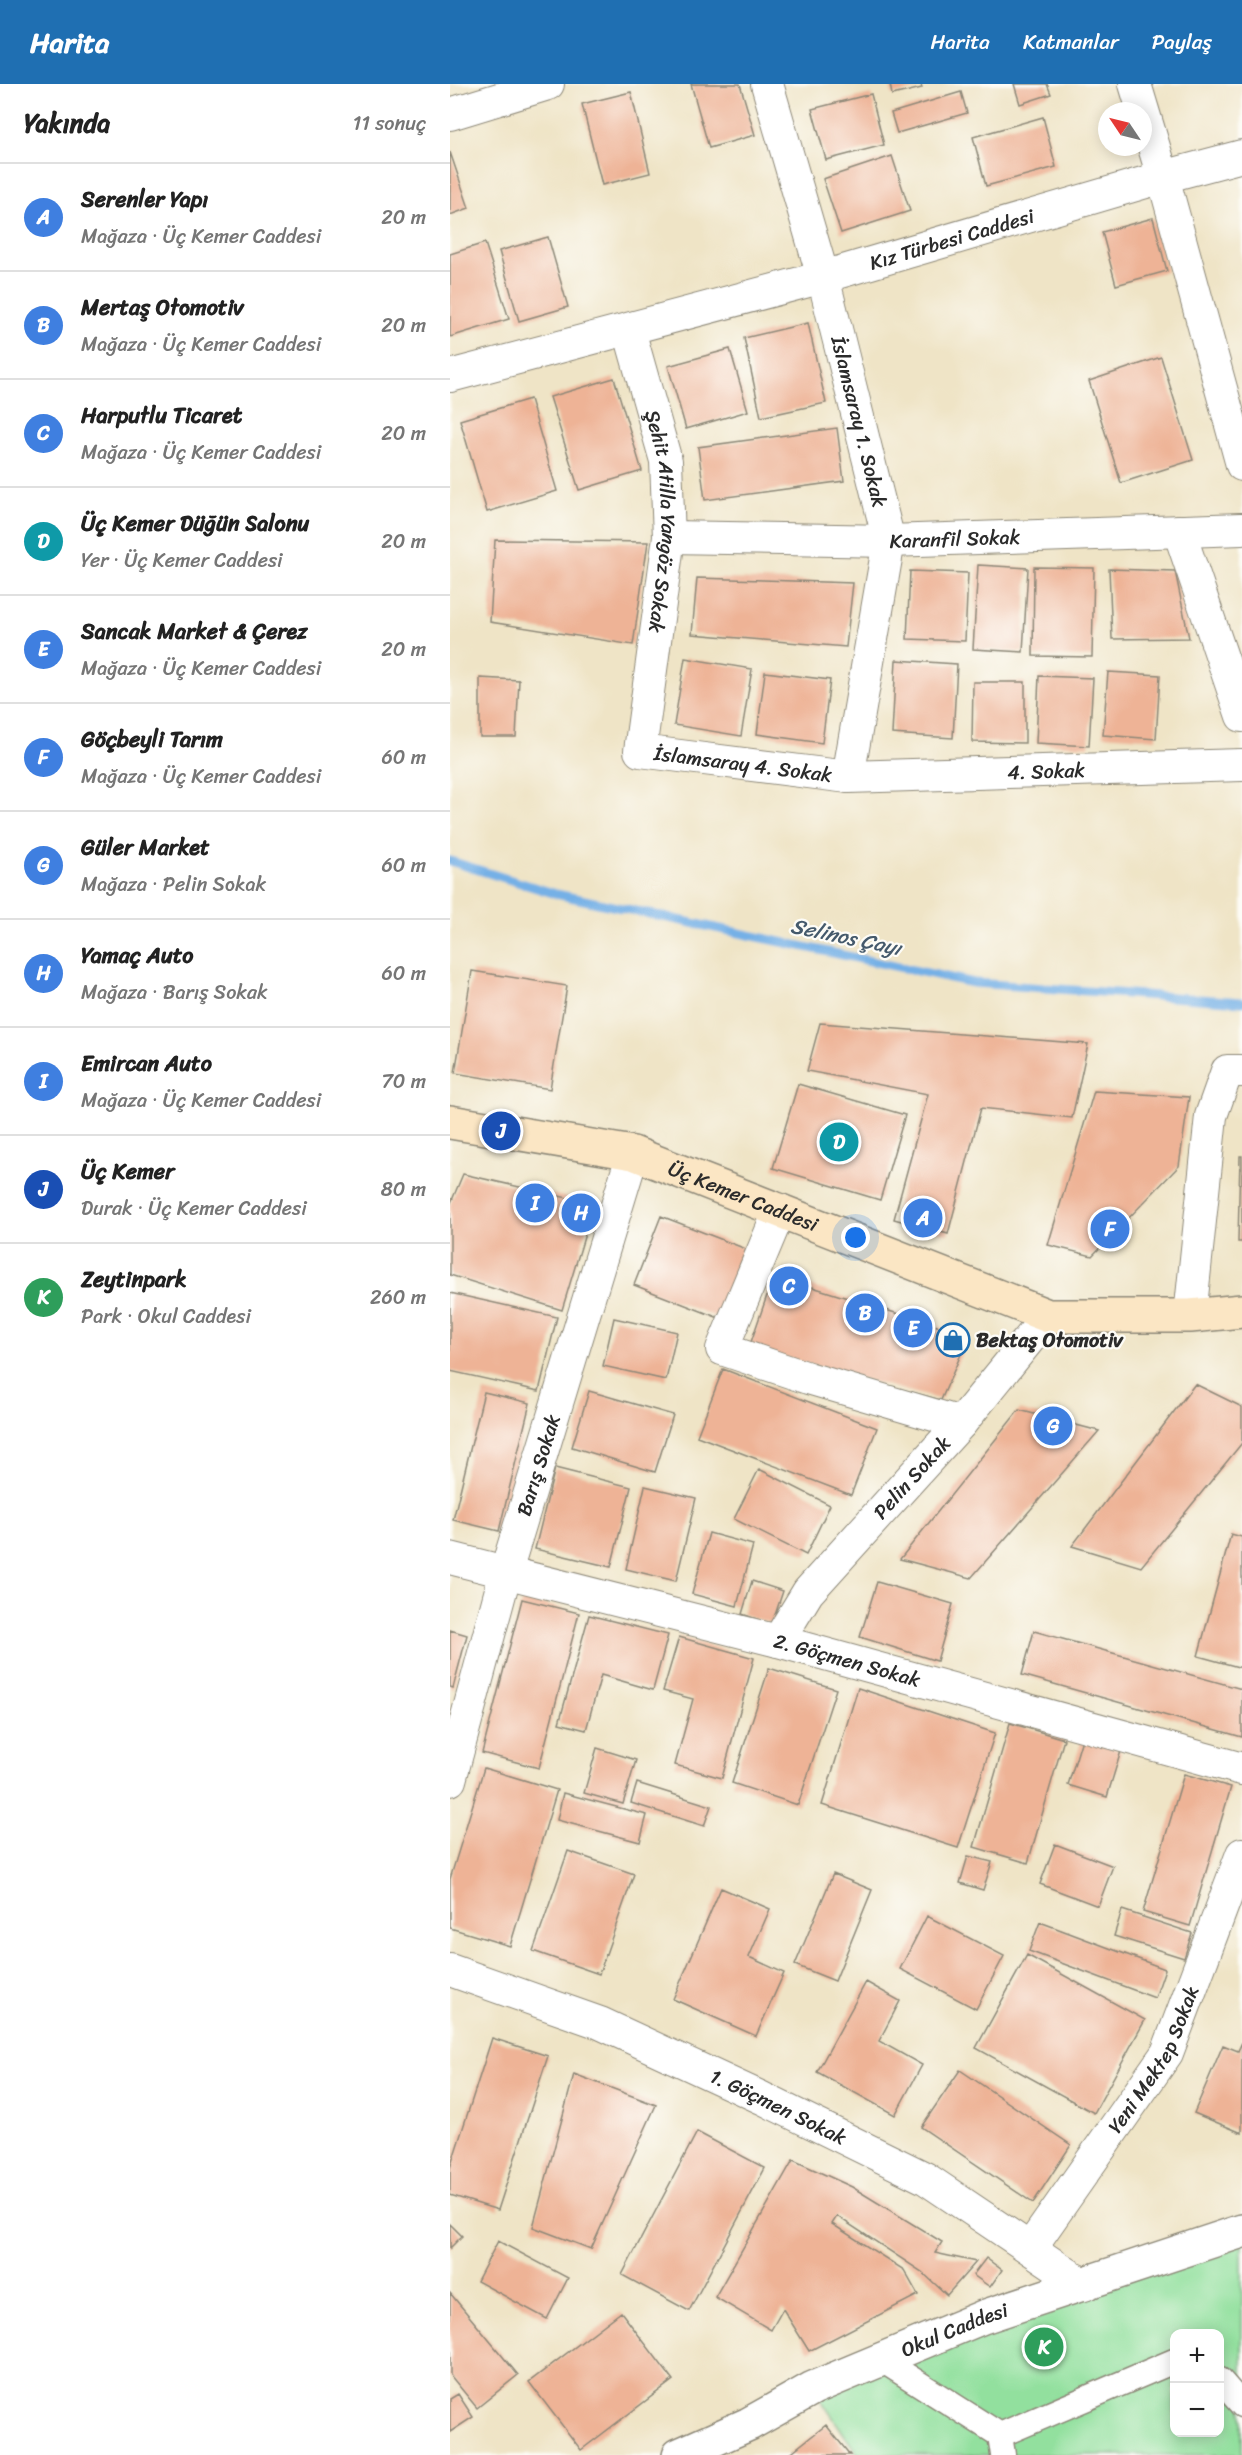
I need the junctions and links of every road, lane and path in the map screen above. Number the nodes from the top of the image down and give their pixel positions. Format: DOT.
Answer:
graph roads {
  1 [pos="767,84"];
  2 [pos="1135,84"];
  3 [pos="532,86"];
  4 [pos="450,114"];
  5 [pos="1242,156"];
  6 [pos="1163,177"];
  7 [pos="823,277"];
  8 [pos="628,330"];
  9 [pos="450,376"];
  10 [pos="1232,394"];
  11 [pos="1242,465"];
  12 [pos="1242,529"];
  13 [pos="1179,531"];
  14 [pos="669,537"];
  15 [pos="889,541"];
  16 [pos="1242,716"];
  17 [pos="640,751"];
  18 [pos="1242,765"];
  19 [pos="848,777"];
  20 [pos="1242,1071"];
  21 [pos="450,1122"];
  22 [pos="633,1153"];
  23 [pos="780,1210"];
  24 [pos="1242,1311"];
  25 [pos="1048,1316"];
  26 [pos="1190,1316"];
  27 [pos="961,1424"];
  28 [pos="450,1558"];
  29 [pos="506,1571"];
  30 [pos="778,1641"];
  31 [pos="1242,1769"];
  32 [pos="450,1780"];
  33 [pos="1242,1854"];
  34 [pos="450,1970"];
  35 [pos="1242,2231"];
  36 [pos="1031,2247"];
  37 [pos="1083,2284"];
  38 [pos="882,2360"];
  39 [pos="1170,2363"];
  40 [pos="1223,2383"];
  41 [pos="1242,2405"];
  42 [pos="1001,2445"];
  43 [pos="679,2455"];
  1 -- 7 [label="street, İslamsaray 1. Sokak"];
  2 -- 6 [label="street"];
  3 -- 4 [label="street"];
  5 -- 6 [label="street, Kız Türbesi Caddesi"];
  6 -- 7 [label="street, Kız Türbesi Caddesi"];
  6 -- 10 [label="street"];
  7 -- 8 [label="street, Kız Türbesi Caddesi"];
  7 -- 15 [label="street, İslamsaray 1. Sokak"];
  8 -- 9 [label="street, Kız Türbesi Caddesi"];
  8 -- 14 [label="street, Şehit Atilla Yangöz Sokak"];
  10 -- 11 [label="street"];
  12 -- 13 [label="street, Karanfil Sokak"];
  13 -- 15 [label="street, Karanfil Sokak"];
  13 -- 16 [label="street"];
  14 -- 15 [label="street, Karanfil Sokak"];
  14 -- 17 [label="street, Şehit Atilla Yangöz Sokak"];
  15 -- 19 [label="street, İslamsaray 1. Sokak"];
  17 -- 19 [label="street, İslamsaray 4. Sokak"];
  18 -- 19 [label="street, 4. Sokak"];
  20 -- 26 [label="street"];
  21 -- 22 [label="main road, Üç Kemer Caddesi"];
  22 -- 23 [label="main road, Üç Kemer Caddesi"];
  22 -- 29 [label="street, Barış Sokak"];
  23 -- 25 [label="main road, Üç Kemer Caddesi"];
  23 -- 27 [label="street"];
  24 -- 26 [label="main road, Üç Kemer Caddesi"];
  25 -- 26 [label="main road, Üç Kemer Caddesi"];
  25 -- 27 [label="street, Pelin Sokak"];
  27 -- 30 [label="street, Pelin Sokak"];
  28 -- 29 [label="street, 2. Göçmen Sokak"];
  29 -- 30 [label="street, 2. Göçmen Sokak"];
  29 -- 32 [label="street, Barış Sokak"];
  30 -- 31 [label="street, 2. Göçmen Sokak"];
  33 -- 36 [label="street, Yeni Mektep Sokak"];
  34 -- 36 [label="street, 1. Göçmen Sokak"];
  35 -- 37 [label="street, Okul Caddesi"];
  36 -- 37 [label="street, 1. Göçmen Sokak"];
  37 -- 38 [label="street, Okul Caddesi"];
  38 -- 42 [label="street"];
  38 -- 43 [label="street, Okul Caddesi"];
  39 -- 42 [label="street"];
  40 -- 41 [label="street"];
}
